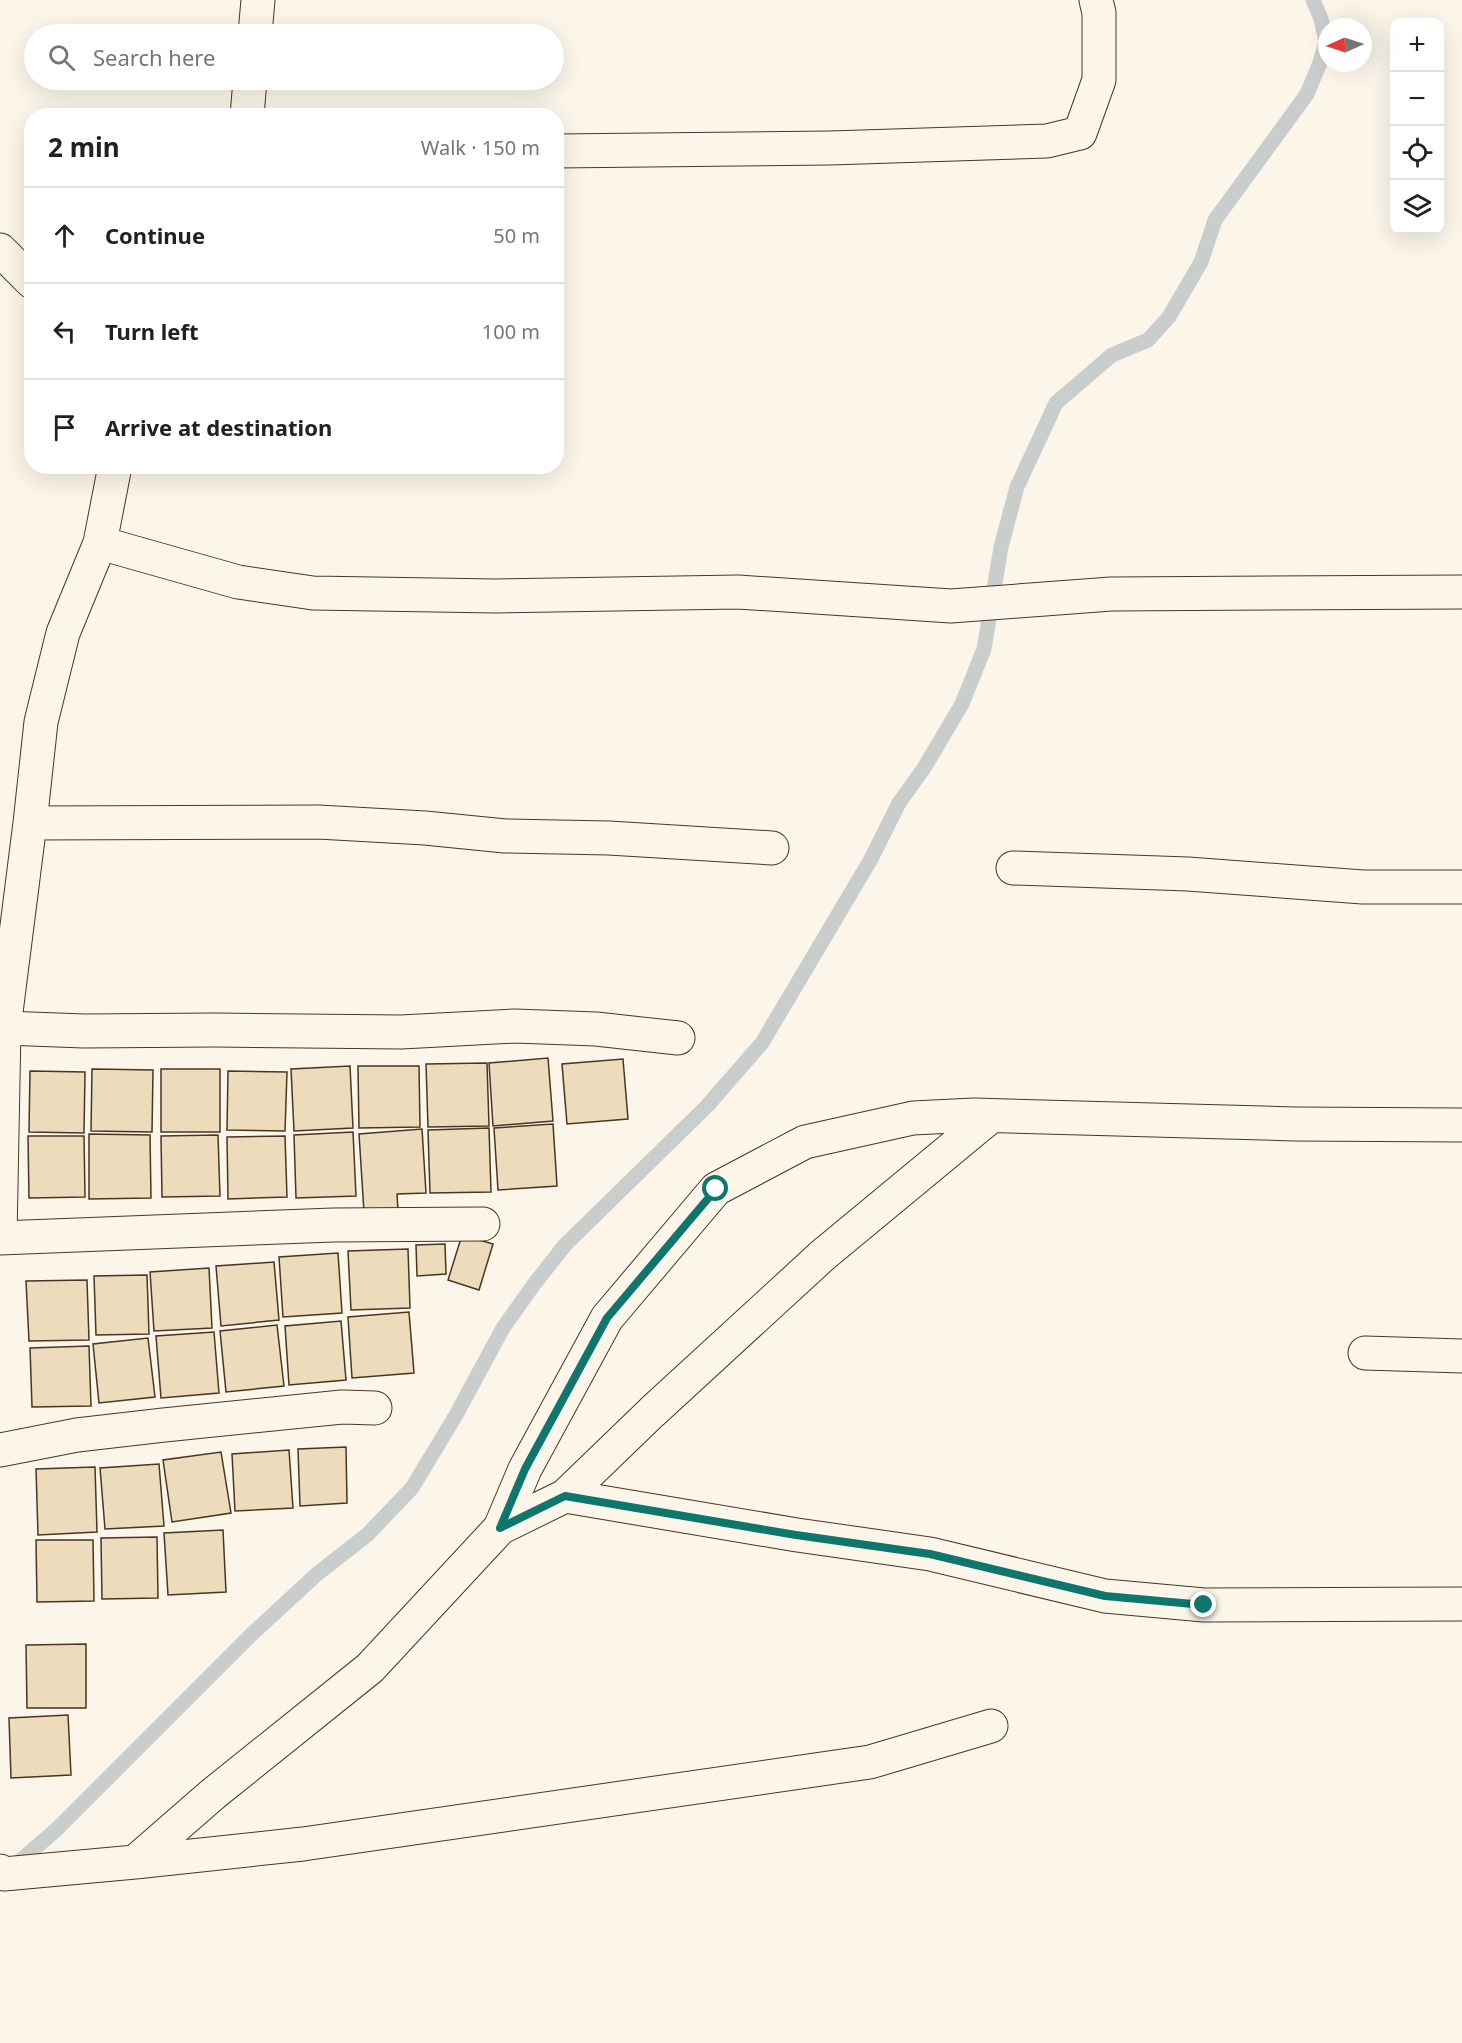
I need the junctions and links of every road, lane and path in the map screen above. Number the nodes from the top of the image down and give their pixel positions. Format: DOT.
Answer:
graph roads {
  1 [pos="258,0"];
  2 [pos="1096,0"];
  3 [pos="256,24"];
  4 [pos="249,90"];
  5 [pos="248,108"];
  6 [pos="564,151"];
  7 [pos="0,250"];
  8 [pos="24,274"];
  9 [pos="113,474"];
  10 [pos="100,543"];
  11 [pos="1462,592"];
  12 [pos="30,823"];
  13 [pos="772,848"];
  14 [pos="1013,868"];
  15 [pos="1462,887"];
  16 [pos="4,1028"];
  17 [pos="678,1038"];
  18 [pos="991,1116"];
  19 [pos="1462,1125"];
  20 [pos="483,1224"];
  21 [pos="0,1239"];
  22 [pos="1365,1353"];
  23 [pos="1462,1356"];
  24 [pos="375,1408"];
  25 [pos="0,1450"];
  26 [pos="565,1496"];
  27 [pos="500,1528"];
  28 [pos="1462,1604"];
  29 [pos="991,1726"];
  30 [pos="135,1862"];
  31 [pos="0,1871"];
  1 -- 3 [label="street"];
  2 -- 6 [label="street"];
  4 -- 5 [label="street"];
  7 -- 8 [label="street"];
  9 -- 10 [label="street"];
  10 -- 11 [label="street"];
  10 -- 12 [label="street"];
  12 -- 13 [label="street"];
  12 -- 16 [label="street"];
  14 -- 15 [label="street"];
  16 -- 17 [label="street"];
  16 -- 21 [label="street"];
  18 -- 19 [label="street"];
  18 -- 26 [label="street"];
  18 -- 27 [label="street"];
  20 -- 21 [label="street"];
  22 -- 23 [label="street"];
  24 -- 25 [label="street"];
  26 -- 27 [label="street"];
  26 -- 28 [label="street"];
  27 -- 30 [label="street"];
  29 -- 30 [label="street"];
  30 -- 31 [label="street"];
}
